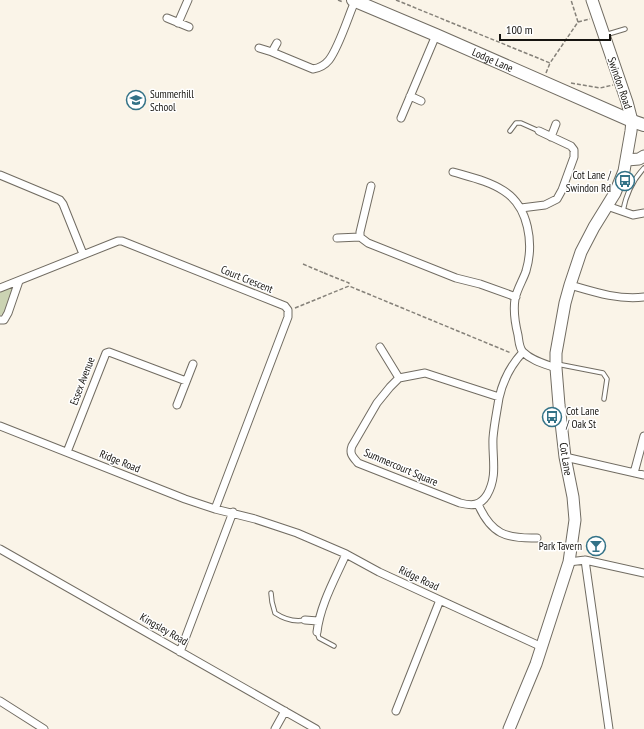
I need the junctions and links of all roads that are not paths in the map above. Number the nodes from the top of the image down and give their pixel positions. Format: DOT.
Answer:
graph roads {
  1 [pos="188,0"];
  2 [pos="354,0"];
  3 [pos="592,0"];
  4 [pos="167,18"];
  5 [pos="178,23"];
  6 [pos="189,27"];
  7 [pos="625,29"];
  8 [pos="436,35"];
  9 [pos="604,35"];
  10 [pos="277,43"];
  11 [pos="259,48"];
  12 [pos="272,52"];
  13 [pos="410,96"];
  14 [pos="421,101"];
  15 [pos="401,118"];
  16 [pos="632,120"];
  17 [pos="556,124"];
  18 [pos="644,125"];
  19 [pos="510,131"];
  20 [pos="539,131"];
  21 [pos="551,136"];
  22 [pos="644,156"];
  23 [pos="627,160"];
  24 [pos="644,168"];
  25 [pos="453,172"];
  26 [pos="0,175"];
  27 [pos="371,186"];
  28 [pos="607,206"];
  29 [pos="521,208"];
  30 [pos="623,211"];
  31 [pos="644,213"];
  32 [pos="360,237"];
  33 [pos="337,238"];
  34 [pos="84,254"];
  35 [pos="19,281"];
  36 [pos="570,285"];
  37 [pos="0,288"];
  38 [pos="516,297"];
  39 [pos="644,297"];
  40 [pos="0,320"];
  41 [pos="380,347"];
  42 [pos="523,352"];
  43 [pos="193,364"];
  44 [pos="556,366"];
  45 [pos="399,378"];
  46 [pos="186,381"];
  47 [pos="499,397"];
  48 [pos="604,399"];
  49 [pos="178,405"];
  50 [pos="0,426"];
  51 [pos="644,436"];
  52 [pos="67,452"];
  53 [pos="566,457"];
  54 [pos="634,473"];
  55 [pos="644,475"];
  56 [pos="478,504"];
  57 [pos="215,509"];
  58 [pos="233,512"];
  59 [pos="537,538"];
  60 [pos="0,549"];
  61 [pos="346,554"];
  62 [pos="585,560"];
  63 [pos="569,562"];
  64 [pos="644,573"];
  65 [pos="271,593"];
  66 [pos="440,600"];
  67 [pos="305,620"];
  68 [pos="318,621"];
  69 [pos="317,632"];
  70 [pos="334,646"];
  71 [pos="542,647"];
  72 [pos="180,652"];
  73 [pos="0,701"];
  74 [pos="285,711"];
  75 [pos="396,711"];
  76 [pos="44,729"];
  77 [pos="275,729"];
  78 [pos="316,729"];
  79 [pos="509,729"];
  80 [pos="609,729"];
  1 -- 5 [label="street"];
  2 -- 8 [label="main road, Lodge Lane"];
  2 -- 12 [label="street"];
  3 -- 9 [label="street, Swindon Road"];
  4 -- 5 [label="street"];
  5 -- 6 [label="street"];
  7 -- 9 [label="lane"];
  8 -- 13 [label="street"];
  8 -- 16 [label="main road, Lodge Lane"];
  9 -- 16 [label="street, Swindon Road"];
  10 -- 12 [label="street"];
  11 -- 12 [label="street"];
  13 -- 14 [label="street"];
  13 -- 15 [label="street"];
  16 -- 18 [label="main road, Lodge Lane"];
  16 -- 23 [label="street, Cot Lane"];
  17 -- 21 [label="street"];
  19 -- 20 [label="lane"];
  20 -- 21 [label="street"];
  21 -- 29 [label="street"];
  22 -- 23 [label="street"];
  23 -- 28 [label="street, Cot Lane"];
  24 -- 30 [label="lane"];
  25 -- 29 [label="street"];
  26 -- 34 [label="street"];
  27 -- 32 [label="street"];
  28 -- 30 [label="street"];
  28 -- 36 [label="street, Cot Lane"];
  29 -- 38 [label="street"];
  30 -- 31 [label="street"];
  32 -- 33 [label="street"];
  32 -- 38 [label="street"];
  34 -- 35 [label="street, Court Crescent"];
  34 -- 57 [label="street, Court Crescent"];
  35 -- 37 [label="street, Court Crescent"];
  35 -- 40 [label="street"];
  36 -- 39 [label="street"];
  36 -- 44 [label="street, Cot Lane"];
  38 -- 42 [label="street"];
  41 -- 45 [label="street"];
  42 -- 44 [label="street"];
  42 -- 47 [label="street"];
  43 -- 46 [label="street"];
  44 -- 48 [label="lane"];
  44 -- 53 [label="street, Cot Lane"];
  45 -- 47 [label="street"];
  45 -- 56 [label="street, Summercourt Square"];
  46 -- 49 [label="street"];
  46 -- 52 [label="street, Essex Avenue"];
  47 -- 56 [label="street"];
  50 -- 52 [label="street, Ridge Road"];
  51 -- 54 [label="street"];
  52 -- 57 [label="street, Ridge Road"];
  53 -- 54 [label="street"];
  53 -- 63 [label="street, Cot Lane"];
  54 -- 55 [label="street"];
  56 -- 59 [label="street"];
  57 -- 58 [label="street, Ridge Road"];
  58 -- 61 [label="street, Ridge Road"];
  58 -- 72 [label="street"];
  60 -- 72 [label="street, Kingsley Road"];
  61 -- 66 [label="street, Ridge Road"];
  61 -- 68 [label="street"];
  62 -- 63 [label="street"];
  62 -- 64 [label="street"];
  62 -- 80 [label="street"];
  63 -- 71 [label="street, Cot Lane"];
  65 -- 67 [label="lane"];
  66 -- 71 [label="street, Ridge Road"];
  66 -- 75 [label="street, Ridge Road"];
  67 -- 68 [label="street"];
  68 -- 69 [label="street"];
  69 -- 70 [label="lane"];
  71 -- 79 [label="street, Cot Lane"];
  72 -- 74 [label="street, Kingsley Road"];
  73 -- 76 [label="street"];
  74 -- 77 [label="street"];
  74 -- 78 [label="street, Kingsley Road"];
}
